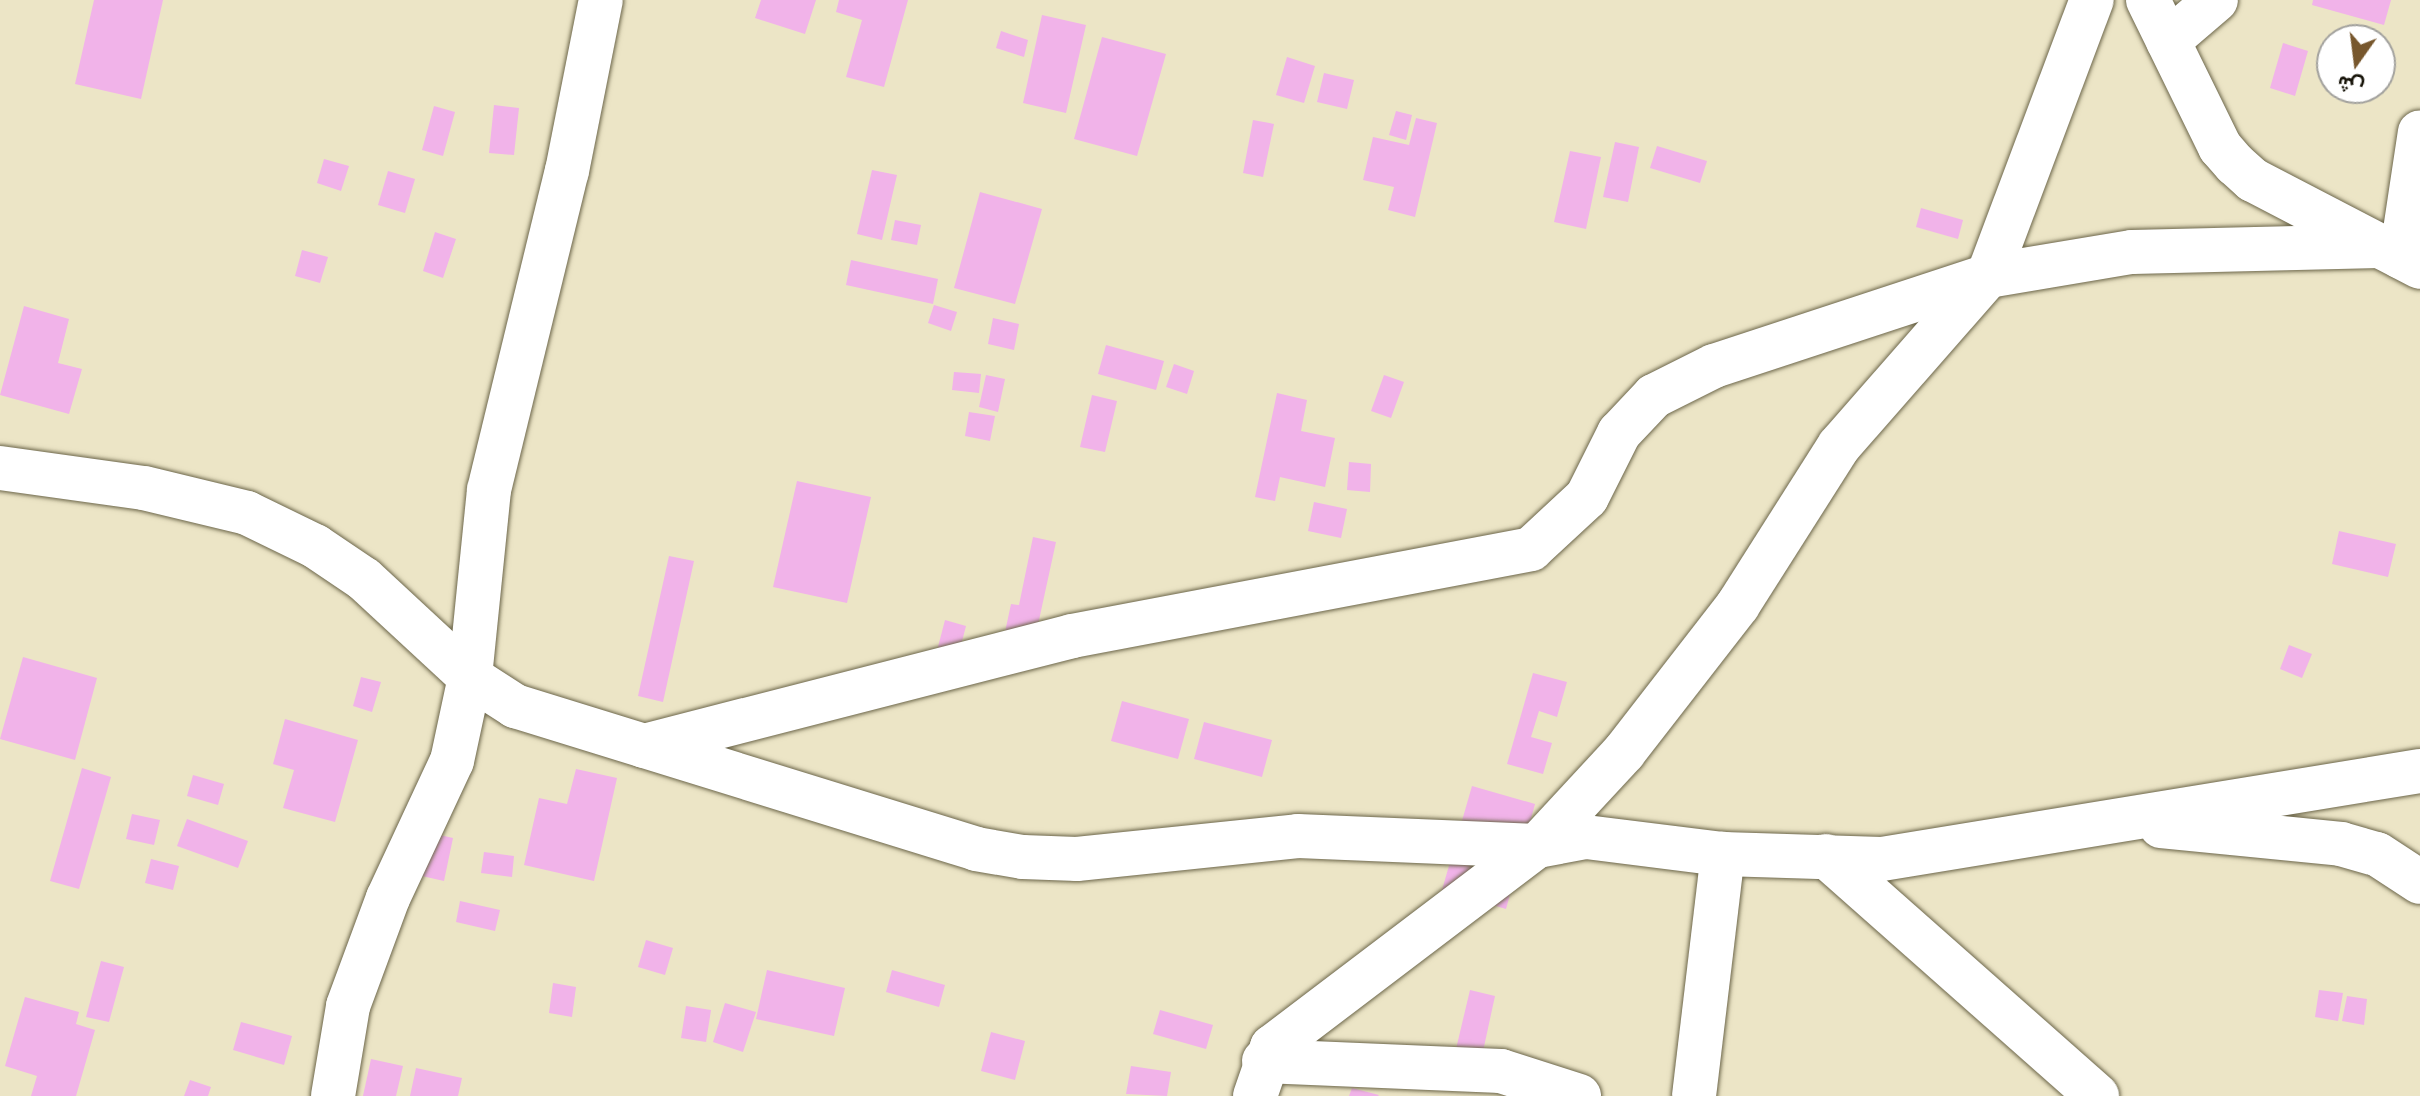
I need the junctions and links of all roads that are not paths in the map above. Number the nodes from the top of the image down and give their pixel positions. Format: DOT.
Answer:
graph roads {
  1 [pos="601,0"];
  2 [pos="2092,0"];
  3 [pos="2148,0"];
  4 [pos="2216,0"];
  5 [pos="2168,41"];
  6 [pos="2420,132"];
  7 [pos="2400,256"];
  8 [pos="1988,276"];
  9 [pos="0,468"];
  10 [pos="73,478"];
  11 [pos="0,500"];
  12 [pos="470,677"];
  13 [pos="644,746"];
  14 [pos="2420,771"];
  15 [pos="2107,819"];
  16 [pos="1537,846"];
  17 [pos="1723,854"];
  18 [pos="1826,856"];
  19 [pos="2420,882"];
  20 [pos="1260,1079"];
  21 [pos="333,1096"];
  22 [pos="1579,1096"];
  23 [pos="1694,1096"];
  24 [pos="2097,1096"];
  1 -- 12 [label="street"];
  2 -- 8 [label="street"];
  3 -- 5 [label="street"];
  4 -- 5 [label="street"];
  5 -- 7 [label="street"];
  6 -- 7 [label="street"];
  7 -- 8 [label="street"];
  8 -- 13 [label="street"];
  8 -- 16 [label="street"];
  9 -- 10 [label="street"];
  10 -- 11 [label="street"];
  10 -- 12 [label="street"];
  12 -- 13 [label="street"];
  12 -- 21 [label="street"];
  13 -- 16 [label="street"];
  14 -- 15 [label="street"];
  15 -- 18 [label="street"];
  15 -- 19 [label="street"];
  16 -- 17 [label="street"];
  16 -- 20 [label="street"];
  17 -- 18 [label="street"];
  17 -- 23 [label="street"];
  18 -- 24 [label="street"];
  20 -- 22 [label="street"];
}
